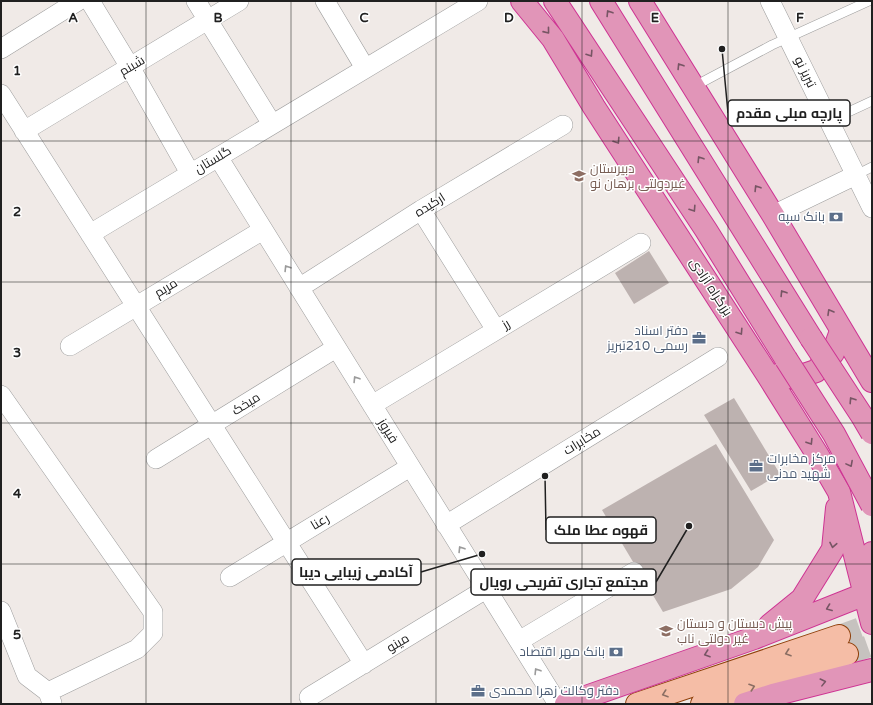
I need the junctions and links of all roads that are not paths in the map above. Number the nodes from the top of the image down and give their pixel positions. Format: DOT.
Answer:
graph roads {
  1 [pos="78,1"];
  2 [pos="90,1"];
  3 [pos="196,1"];
  4 [pos="239,1"];
  5 [pos="325,1"];
  6 [pos="478,1"];
  7 [pos="522,1"];
  8 [pos="555,1"];
  9 [pos="602,1"];
  10 [pos="640,1"];
  11 [pos="770,1"];
  12 [pos="869,1"];
  13 [pos="207,20"];
  14 [pos="788,37"];
  15 [pos="1,49"];
  16 [pos="130,67"];
  17 [pos="365,68"];
  18 [pos="693,87"];
  19 [pos="1,94"];
  20 [pos="872,101"];
  21 [pos="829,121"];
  22 [pos="272,124"];
  23 [pos="563,124"];
  24 [pos="24,131"];
  25 [pos="218,157"];
  26 [pos="864,171"];
  27 [pos="190,174"];
  28 [pos="872,208"];
  29 [pos="421,210"];
  30 [pos="773,215"];
  31 [pos="263,230"];
  32 [pos="90,234"];
  33 [pos="641,243"];
  34 [pos="299,288"];
  35 [pos="136,306"];
  36 [pos="496,330"];
  37 [pos="841,331"];
  38 [pos="70,346"];
  39 [pos="336,348"];
  40 [pos="718,357"];
  41 [pos="767,374"];
  42 [pos="872,381"];
  43 [pos="1,395"];
  44 [pos="372,405"];
  45 [pos="212,425"];
  46 [pos="872,433"];
  47 [pos="156,459"];
  48 [pos="410,467"];
  49 [pos="839,492"];
  50 [pos="872,505"];
  51 [pos="446,525"];
  52 [pos="287,542"];
  53 [pos="872,553"];
  54 [pos="634,572"];
  55 [pos="230,577"];
  56 [pos="486,589"];
  57 [pos="865,593"];
  58 [pos="1,611"];
  59 [pos="872,623"];
  60 [pos="754,638"];
  61 [pos="519,641"];
  62 [pos="364,664"];
  63 [pos="872,670"];
  64 [pos="309,697"];
  65 [pos="50,698"];
  66 [pos="558,704"];
  67 [pos="566,704"];
  68 [pos="637,704"];
  69 [pos="702,704"];
  70 [pos="745,704"];
  1 -- 15 [label="street"];
  2 -- 16 [label="street"];
  3 -- 13 [label="street"];
  4 -- 13 [label="street, شبنم"];
  5 -- 17 [label="street"];
  6 -- 17 [label="street, گلستان"];
  7 -- 41 [label="highway, بزرگراه آزادی, one-way"];
  8 -- 50 [label="highway, بزرگراه آزادی, one-way, bridge"];
  46 -- 9 [label="highway, one-way, bridge"];
  18 -- 10 [label="highway, one-way"];
  11 -- 14 [label="street, تبریز نو"];
  12 -- 14 [label="lane"];
  13 -- 16 [label="street, شبنم"];
  13 -- 22 [label="street"];
  14 -- 18 [label="lane"];
  14 -- 21 [label="street, تبریز نو"];
  16 -- 24 [label="street, شبنم"];
  16 -- 27 [label="street"];
  17 -- 22 [label="street, گلستان"];
  30 -- 18 [label="highway, one-way"];
  19 -- 24 [label="street"];
  20 -- 21 [label="lane"];
  21 -- 26 [label="street, تبریز نو"];
  22 -- 25 [label="street, گلستان"];
  23 -- 29 [label="street, ارکیده"];
  24 -- 32 [label="street"];
  25 -- 27 [label="street, گلستان"];
  25 -- 31 [label="street, فیروز"];
  26 -- 28 [label="street, تبریز نو"];
  26 -- 30 [label="street"];
  27 -- 32 [label="street, گلستان"];
  29 -- 34 [label="street, ارکیده"];
  29 -- 36 [label="street"];
  37 -- 30 [label="highway, one-way"];
  34 -- 31 [label="street, فیروز, one-way"];
  31 -- 35 [label="street, مریم"];
  32 -- 35 [label="street"];
  33 -- 36 [label="street, رز"];
  34 -- 39 [label="street, فیروز"];
  35 -- 38 [label="street, مریم"];
  35 -- 45 [label="street"];
  36 -- 44 [label="street, رز"];
  37 -- 41 [label="highway"];
  37 -- 42 [label="highway"];
  44 -- 39 [label="street, فیروز, one-way"];
  39 -- 45 [label="street, میخک"];
  40 -- 51 [label="street, مخابرات"];
  41 -- 49 [label="highway, بزرگراه آزادی, one-way"];
  43 -- 65 [label="street"];
  44 -- 48 [label="street, فیروز"];
  45 -- 47 [label="street, میخک"];
  45 -- 52 [label="street"];
  48 -- 51 [label="street, فیروز"];
  48 -- 52 [label="street, رعنا"];
  49 -- 57 [label="highway, بزرگراه آزادی"];
  49 -- 60 [label="highway, one-way"];
  56 -- 51 [label="street, فیروز, one-way"];
  52 -- 55 [label="street, رعنا"];
  52 -- 62 [label="street"];
  53 -- 57 [label="highway"];
  54 -- 61 [label="street"];
  56 -- 61 [label="street, فیروز"];
  56 -- 62 [label="street, مینو"];
  57 -- 59 [label="highway, بزرگراه آزادی"];
  57 -- 60 [label="highway, one-way"];
  58 -- 65 [label="street"];
  60 -- 67 [label="highway, one-way"];
  66 -- 61 [label="street, فیروز, one-way"];
  62 -- 64 [label="street, مینو"];
  70 -- 63 [label="highway, one-way"];
  69 -- 68 [label="main road, one-way"];
}
